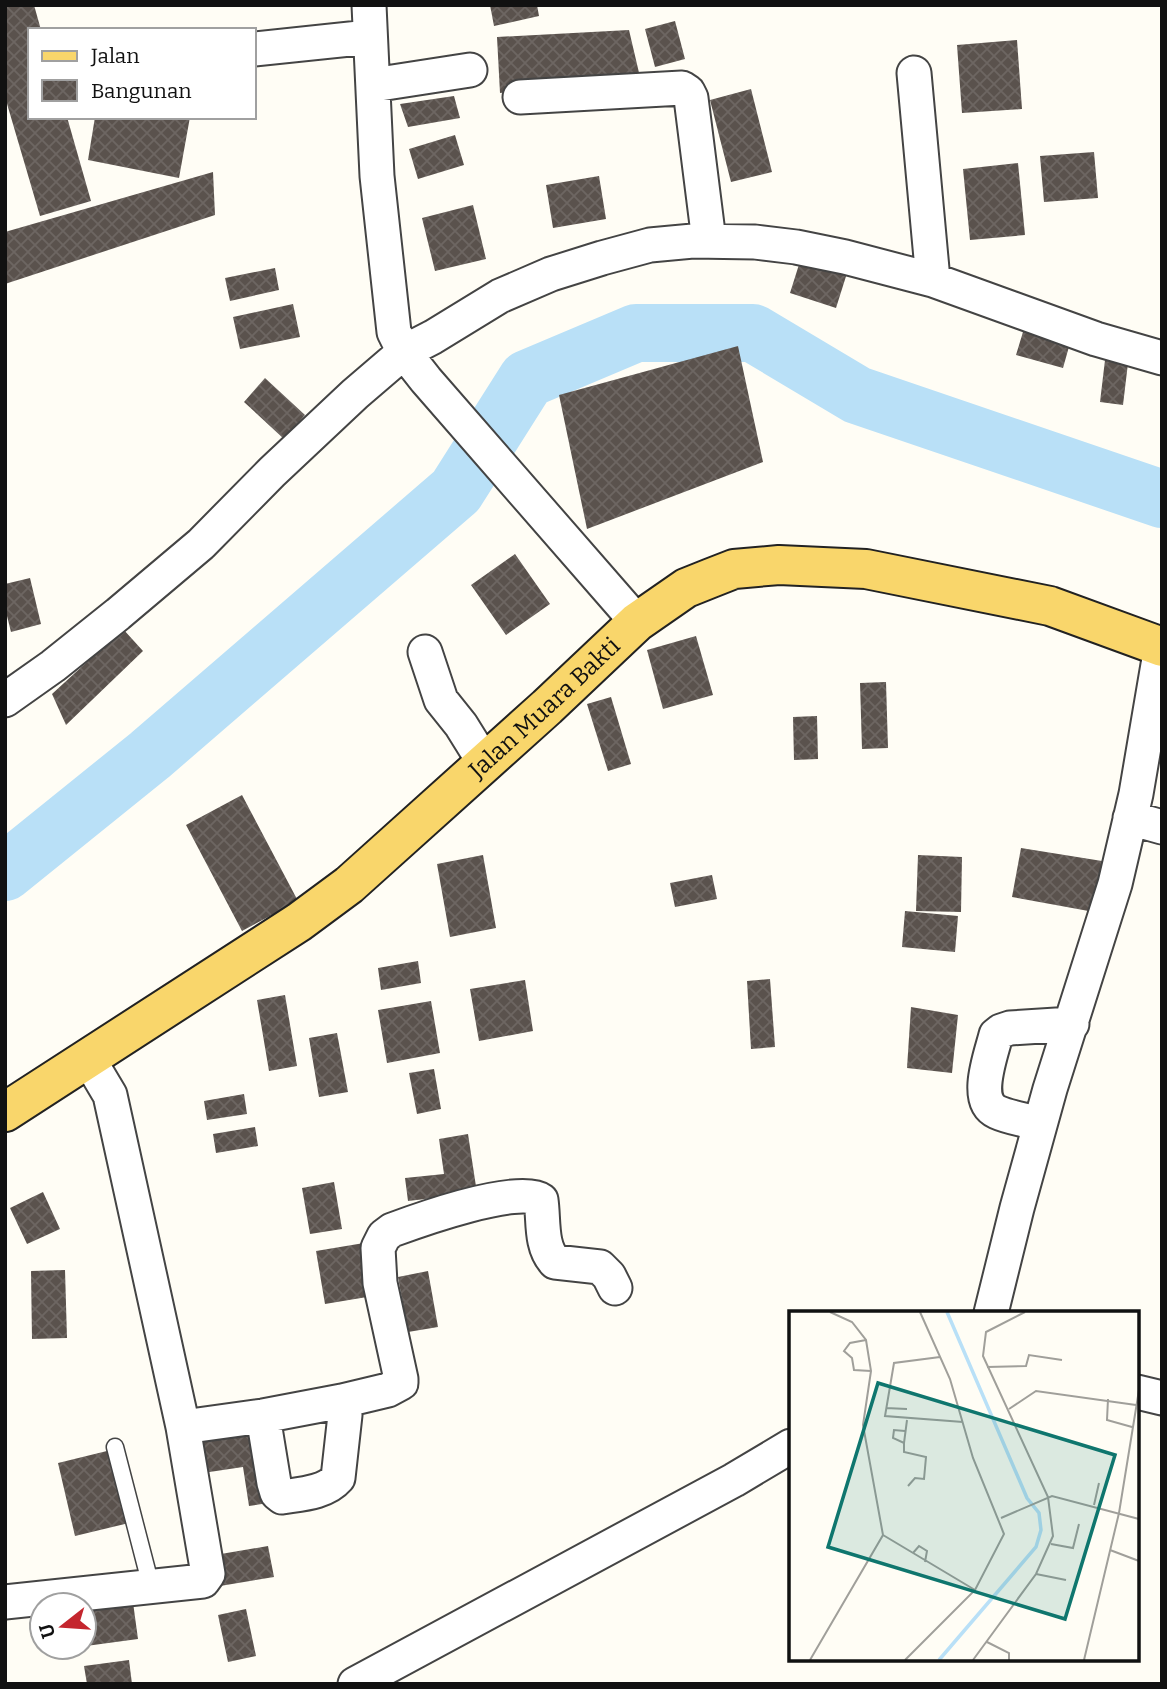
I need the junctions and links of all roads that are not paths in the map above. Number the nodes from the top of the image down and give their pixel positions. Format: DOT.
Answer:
graph roads {
  1 [pos="369,21"];
  2 [pos="256,49"];
  3 [pos="470,70"];
  4 [pos="914,73"];
  5 [pos="373,85"];
  6 [pos="520,97"];
  7 [pos="709,241"];
  8 [pos="933,280"];
  9 [pos="404,352"];
  10 [pos="1162,358"];
  11 [pos="637,622"];
  12 [pos="1162,647"];
  13 [pos="425,652"];
  14 [pos="5,700"];
  15 [pos="485,762"];
  16 [pos="1130,818"];
  17 [pos="1162,827"];
  18 [pos="1072,1024"];
  19 [pos="88,1058"];
  20 [pos="5,1112"];
  21 [pos="1040,1124"];
  22 [pos="615,1288"];
  23 [pos="991,1311"];
  24 [pos="1139,1392"];
  25 [pos="1162,1398"];
  26 [pos="342,1401"];
  27 [pos="263,1416"];
  28 [pos="183,1427"];
  29 [pos="116,1447"];
  30 [pos="789,1447"];
  31 [pos="151,1586"];
  32 [pos="5,1602"];
  33 [pos="355,1684"];
  1 -- 2 [label="street"];
  1 -- 5 [label="street"];
  3 -- 5 [label="street"];
  4 -- 8 [label="street"];
  5 -- 9 [label="street"];
  6 -- 7 [label="street"];
  7 -- 8 [label="street"];
  7 -- 9 [label="street"];
  8 -- 10 [label="street"];
  9 -- 11 [label="street"];
  9 -- 14 [label="street"];
  11 -- 12 [label="main road, Jalan Muara Bakti"];
  11 -- 15 [label="main road, Jalan Muara Bakti"];
  12 -- 16 [label="street"];
  13 -- 15 [label="street"];
  15 -- 19 [label="main road, Jalan Muara Bakti"];
  16 -- 17 [label="street"];
  16 -- 18 [label="street"];
  18 -- 21 [label="street"];
  18 -- 21 [label="street"];
  19 -- 20 [label="main road, Jalan Muara Bakti"];
  19 -- 28 [label="street"];
  21 -- 23 [label="street"];
  22 -- 26 [label="street"];
  24 -- 25 [label="street"];
  26 -- 27 [label="street"];
  26 -- 27 [label="street"];
  27 -- 28 [label="street"];
  28 -- 31 [label="street"];
  29 -- 31 [label="lane"];
  30 -- 33 [label="street"];
  31 -- 32 [label="street"];
}
